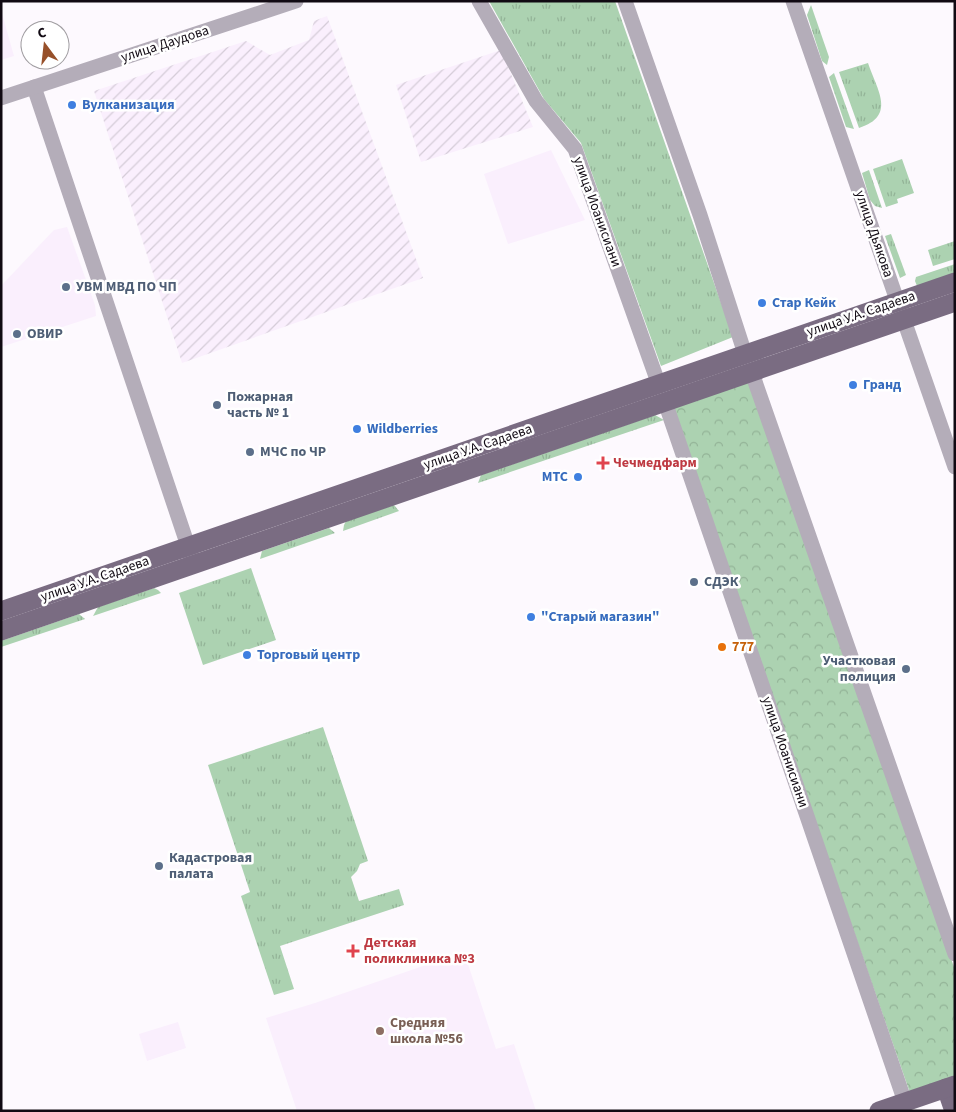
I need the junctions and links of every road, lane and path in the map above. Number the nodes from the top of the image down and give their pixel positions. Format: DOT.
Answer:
graph roads {
  1 [pos="296,1"];
  2 [pos="479,1"];
  3 [pos="625,1"];
  4 [pos="793,1"];
  5 [pos="34,87"];
  6 [pos="1,98"];
  7 [pos="955,282"];
  8 [pos="898,302"];
  9 [pos="955,302"];
  10 [pos="904,320"];
  11 [pos="745,354"];
  12 [pos="752,373"];
  13 [pos="662,394"];
  14 [pos="955,467"];
  15 [pos="191,556"];
  16 [pos="1,611"];
  17 [pos="1,631"];
  18 [pos="955,954"];
  19 [pos="949,1101"];
  20 [pos="905,1102"];
  21 [pos="879,1111"];
  1 -- 5 [label="street, улица Даудова"];
  2 -- 13 [label="street, улица Иоанисиани"];
  3 -- 11 [label="street"];
  4 -- 8 [label="street, улица Дьякова"];
  5 -- 6 [label="street, улица Даудова"];
  5 -- 15 [label="street"];
  7 -- 8 [label="main road, улица У.А. Садаева"];
  8 -- 10 [label="street, улица Дьякова"];
  8 -- 11 [label="main road, улица У.А. Садаева"];
  9 -- 10 [label="main road, улица У.А. Садаева"];
  10 -- 12 [label="main road, улица У.А. Садаева"];
  10 -- 14 [label="street, улица Дьякова"];
  11 -- 13 [label="main road, улица У.А. Садаева"];
  12 -- 13 [label="main road, улица У.А. Садаева"];
  12 -- 18 [label="street"];
  13 -- 15 [label="main road, улица У.А. Садаева"];
  13 -- 20 [label="street, улица Иоанисиани"];
  15 -- 16 [label="main road, улица У.А. Садаева"];
  15 -- 17 [label="main road, улица У.А. Садаева"];
  19 -- 20 [label="main road"];
  20 -- 21 [label="main road"];
}
